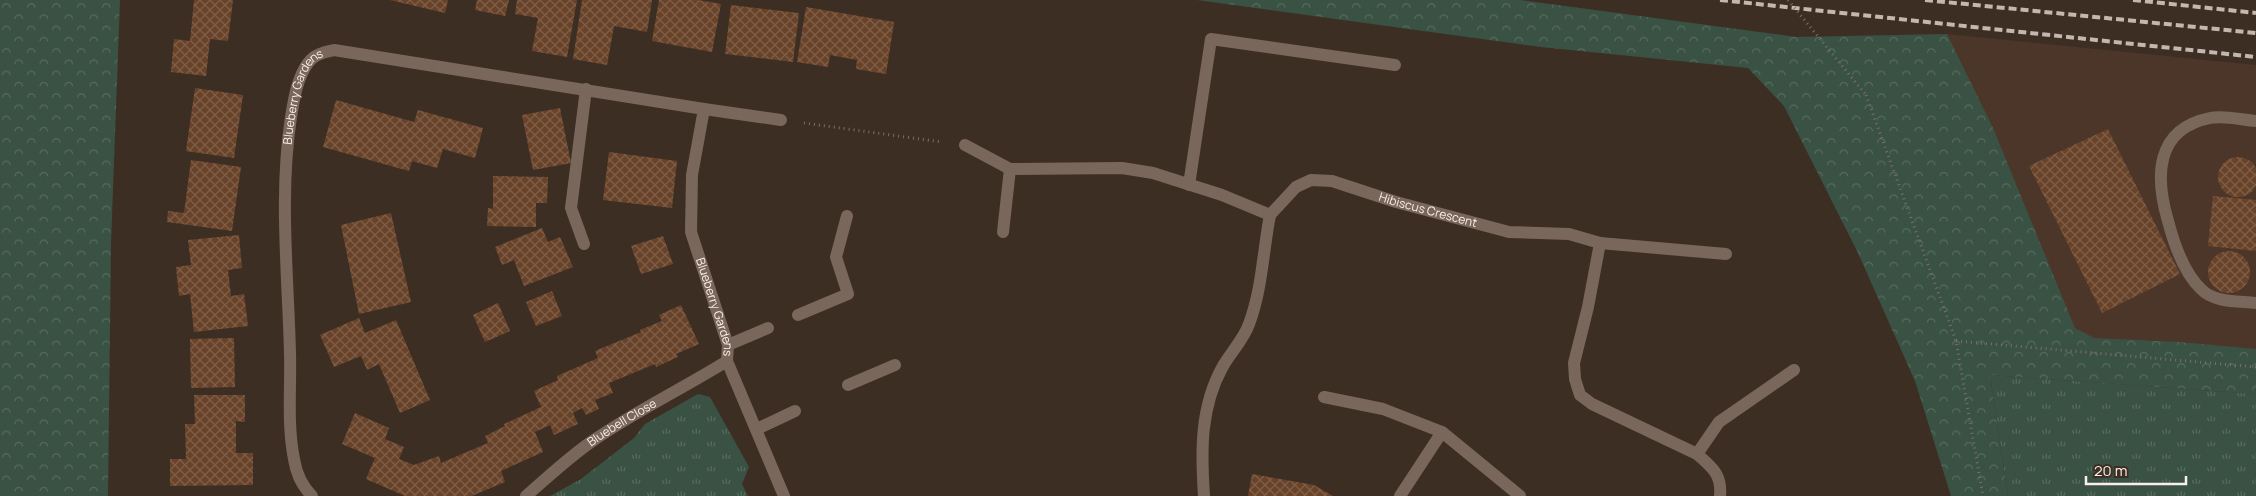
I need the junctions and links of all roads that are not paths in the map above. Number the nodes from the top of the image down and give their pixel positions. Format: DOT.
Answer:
graph roads {
  1 [pos="1395,65"];
  2 [pos="586,89"];
  3 [pos="704,109"];
  4 [pos="780,120"];
  5 [pos="2256,121"];
  6 [pos="965,145"];
  7 [pos="1010,170"];
  8 [pos="1188,185"];
  9 [pos="1270,215"];
  10 [pos="847,216"];
  11 [pos="1003,232"];
  12 [pos="1600,243"];
  13 [pos="584,244"];
  14 [pos="1726,254"];
  15 [pos="2256,302"];
  16 [pos="798,315"];
  17 [pos="768,328"];
  18 [pos="728,345"];
  19 [pos="727,361"];
  20 [pos="895,365"];
  21 [pos="1794,370"];
  22 [pos="848,385"];
  23 [pos="1324,397"];
  24 [pos="795,411"];
  25 [pos="757,429"];
  26 [pos="1442,432"];
  27 [pos="1698,454"];
  28 [pos="312,496"];
  29 [pos="526,496"];
  30 [pos="784,496"];
  31 [pos="1204,496"];
  32 [pos="1400,496"];
  33 [pos="1520,496"];
  34 [pos="1720,496"];
  1 -- 8 [label="street"];
  2 -- 3 [label="street, Blueberry Gardens"];
  2 -- 13 [label="street"];
  2 -- 28 [label="street, Blueberry Gardens"];
  3 -- 4 [label="street, Blueberry Gardens"];
  3 -- 18 [label="street, Blueberry Gardens"];
  5 -- 15 [label="street"];
  6 -- 7 [label="street"];
  7 -- 8 [label="street"];
  7 -- 11 [label="street"];
  8 -- 9 [label="street"];
  9 -- 12 [label="street, Hibiscus Crescent"];
  9 -- 31 [label="street"];
  10 -- 16 [label="street"];
  12 -- 14 [label="street, Hibiscus Crescent"];
  12 -- 27 [label="street"];
  17 -- 18 [label="street"];
  18 -- 19 [label="street, Blueberry Gardens"];
  19 -- 25 [label="street, Blueberry Gardens"];
  19 -- 29 [label="street, Bluebell Close"];
  20 -- 22 [label="street"];
  21 -- 27 [label="street"];
  23 -- 26 [label="street"];
  24 -- 25 [label="street"];
  25 -- 30 [label="street, Blueberry Gardens"];
  26 -- 32 [label="street"];
  26 -- 33 [label="street"];
  27 -- 34 [label="street"];
}
